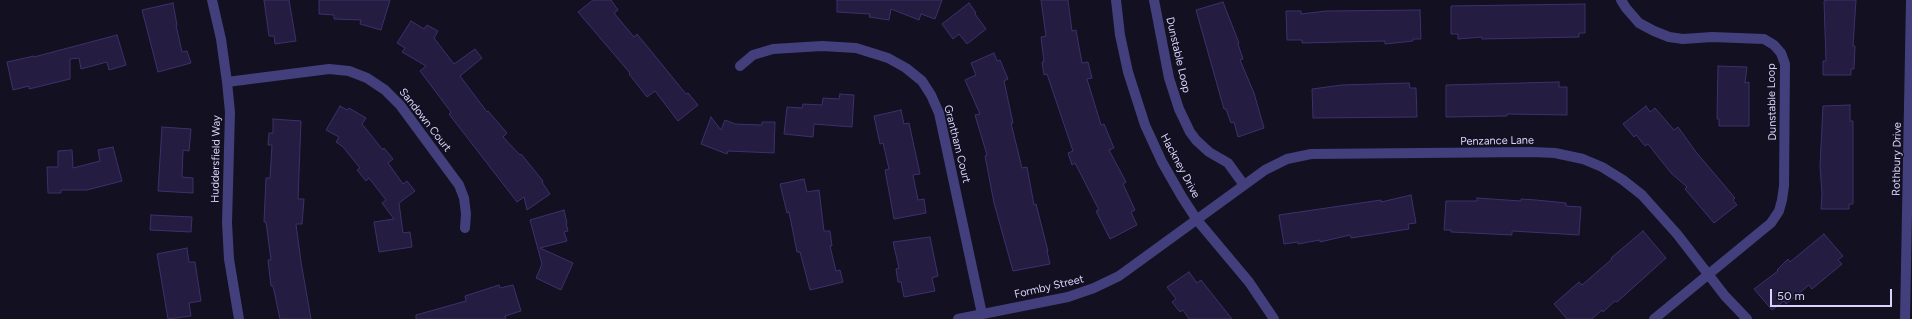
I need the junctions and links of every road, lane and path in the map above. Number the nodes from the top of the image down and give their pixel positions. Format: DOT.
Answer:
graph roads {
  1 [pos="212,0"];
  2 [pos="1116,0"];
  3 [pos="1154,0"];
  4 [pos="1621,0"];
  5 [pos="1911,0"];
  6 [pos="740,66"];
  7 [pos="227,82"];
  8 [pos="1244,185"];
  9 [pos="1197,220"];
  10 [pos="465,228"];
  11 [pos="1708,275"];
  12 [pos="982,314"];
  13 [pos="239,319"];
  14 [pos="958,319"];
  15 [pos="1274,319"];
  16 [pos="1654,319"];
  17 [pos="1747,319"];
  18 [pos="1905,319"];
  1 -- 7 [label="street, Huddersfield Way"];
  2 -- 9 [label="street, Hackney Drive"];
  3 -- 8 [label="street, Dunstable Loop"];
  4 -- 11 [label="street, Dunstable Loop"];
  5 -- 18 [label="street, Rothbury Drive"];
  6 -- 12 [label="street, Grantham Court"];
  7 -- 10 [label="street, Sandown Court"];
  7 -- 13 [label="street, Huddersfield Way"];
  8 -- 9 [label="street, Penzance Lane"];
  8 -- 11 [label="street, Penzance Lane"];
  9 -- 12 [label="street, Formby Street"];
  9 -- 15 [label="street, Hackney Drive"];
  11 -- 16 [label="street, Dunstable Loop"];
  11 -- 17 [label="street, Penzance Lane"];
  12 -- 14 [label="street, Formby Street"];
}
